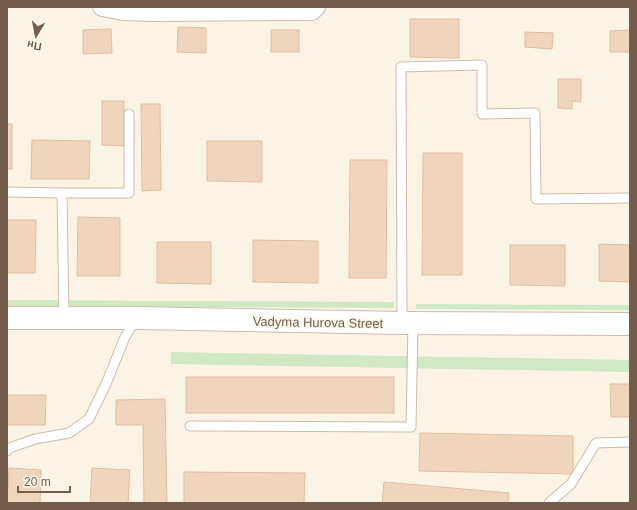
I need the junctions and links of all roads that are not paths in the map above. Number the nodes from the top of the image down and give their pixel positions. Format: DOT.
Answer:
graph roads {
  1 [pos="102,7"];
  2 [pos="316,7"];
  3 [pos="129,114"];
  4 [pos="7,192"];
  5 [pos="62,193"];
  6 [pos="630,198"];
  7 [pos="7,318"];
  8 [pos="64,318"];
  9 [pos="138,318"];
  10 [pos="407,323"];
  11 [pos="630,324"];
  12 [pos="190,426"];
  13 [pos="630,442"];
  14 [pos="7,451"];
  15 [pos="549,503"];
  1 -- 2 [label="street"];
  3 -- 5 [label="lane"];
  4 -- 5 [label="lane"];
  5 -- 8 [label="lane"];
  6 -- 10 [label="lane"];
  7 -- 8 [label="street, Vadyma Hurova Street"];
  8 -- 9 [label="street, Vadyma Hurova Street"];
  9 -- 10 [label="street, Vadyma Hurova Street"];
  9 -- 14 [label="lane"];
  10 -- 11 [label="street, Vadyma Hurova Street"];
  10 -- 12 [label="lane"];
  13 -- 15 [label="lane"];
}
